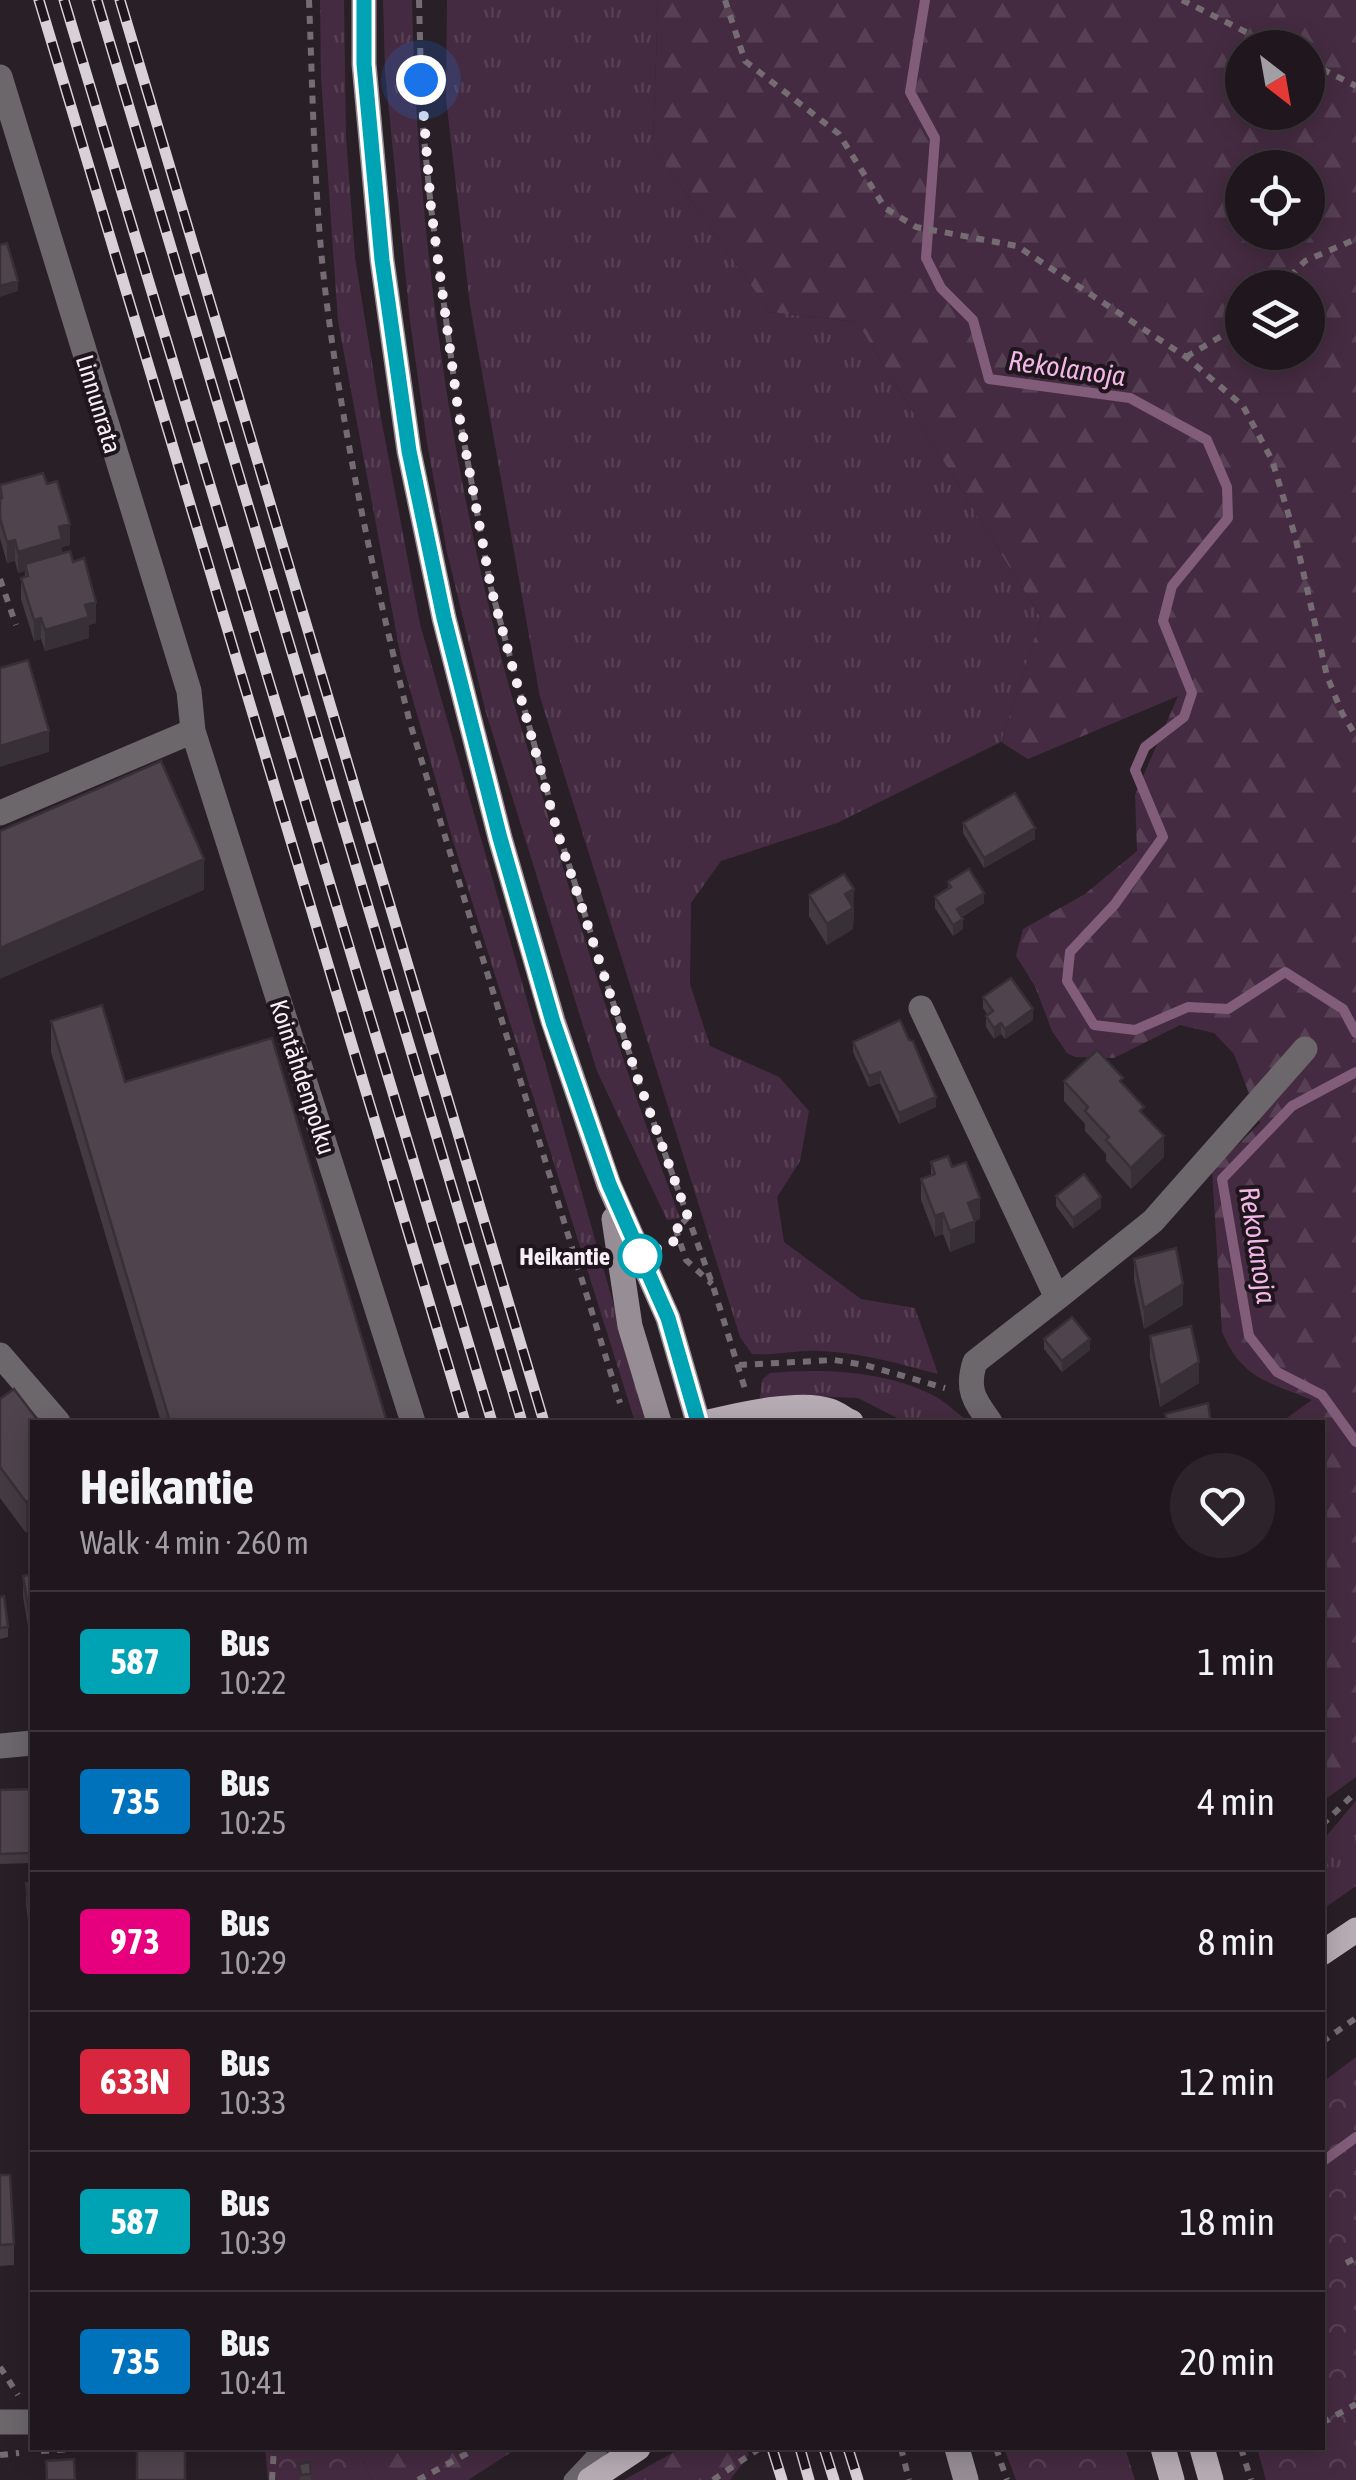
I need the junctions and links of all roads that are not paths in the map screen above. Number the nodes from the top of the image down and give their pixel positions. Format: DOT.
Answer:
graph roads {
  1 [pos="364,0"];
  2 [pos="0,77"];
  3 [pos="193,731"];
  4 [pos="0,814"];
  5 [pos="920,1008"];
  6 [pos="1305,1050"];
  7 [pos="609,1184"];
  8 [pos="1057,1298"];
  9 [pos="0,1355"];
  10 [pos="56,1420"];
  11 [pos="413,1420"];
  12 [pos="658,1420"];
  13 [pos="697,1420"];
  14 [pos="718,1420"];
  15 [pos="847,1420"];
  16 [pos="989,1420"];
  17 [pos="30,1743"];
  18 [pos="0,1746"];
  19 [pos="1356,1930"];
  20 [pos="1325,1951"];
  21 [pos="0,2422"];
  22 [pos="30,2422"];
  23 [pos="599,2450"];
  24 [pos="635,2450"];
  25 [pos="958,2450"];
  26 [pos="1163,2450"];
  27 [pos="1203,2450"];
  28 [pos="571,2480"];
  29 [pos="590,2480"];
  30 [pos="966,2480"];
  31 [pos="1172,2480"];
  32 [pos="1212,2480"];
  1 -- 7 [label="main road"];
  2 -- 3 [label="street, Linnunrata"];
  3 -- 4 [label="street"];
  3 -- 11 [label="street, Kointähdenpolku"];
  5 -- 8 [label="street"];
  6 -- 8 [label="street"];
  7 -- 12 [label="main road"];
  7 -- 13 [label="main road"];
  8 -- 16 [label="street"];
  9 -- 10 [label="street"];
  14 -- 15 [label="main road"];
  17 -- 18 [label="street"];
  19 -- 20 [label="main road"];
  21 -- 22 [label="street"];
  23 -- 28 [label="lane"];
  24 -- 29 [label="main road"];
  25 -- 30 [label="main road"];
  26 -- 31 [label="main road"];
  27 -- 32 [label="main road"];
}
